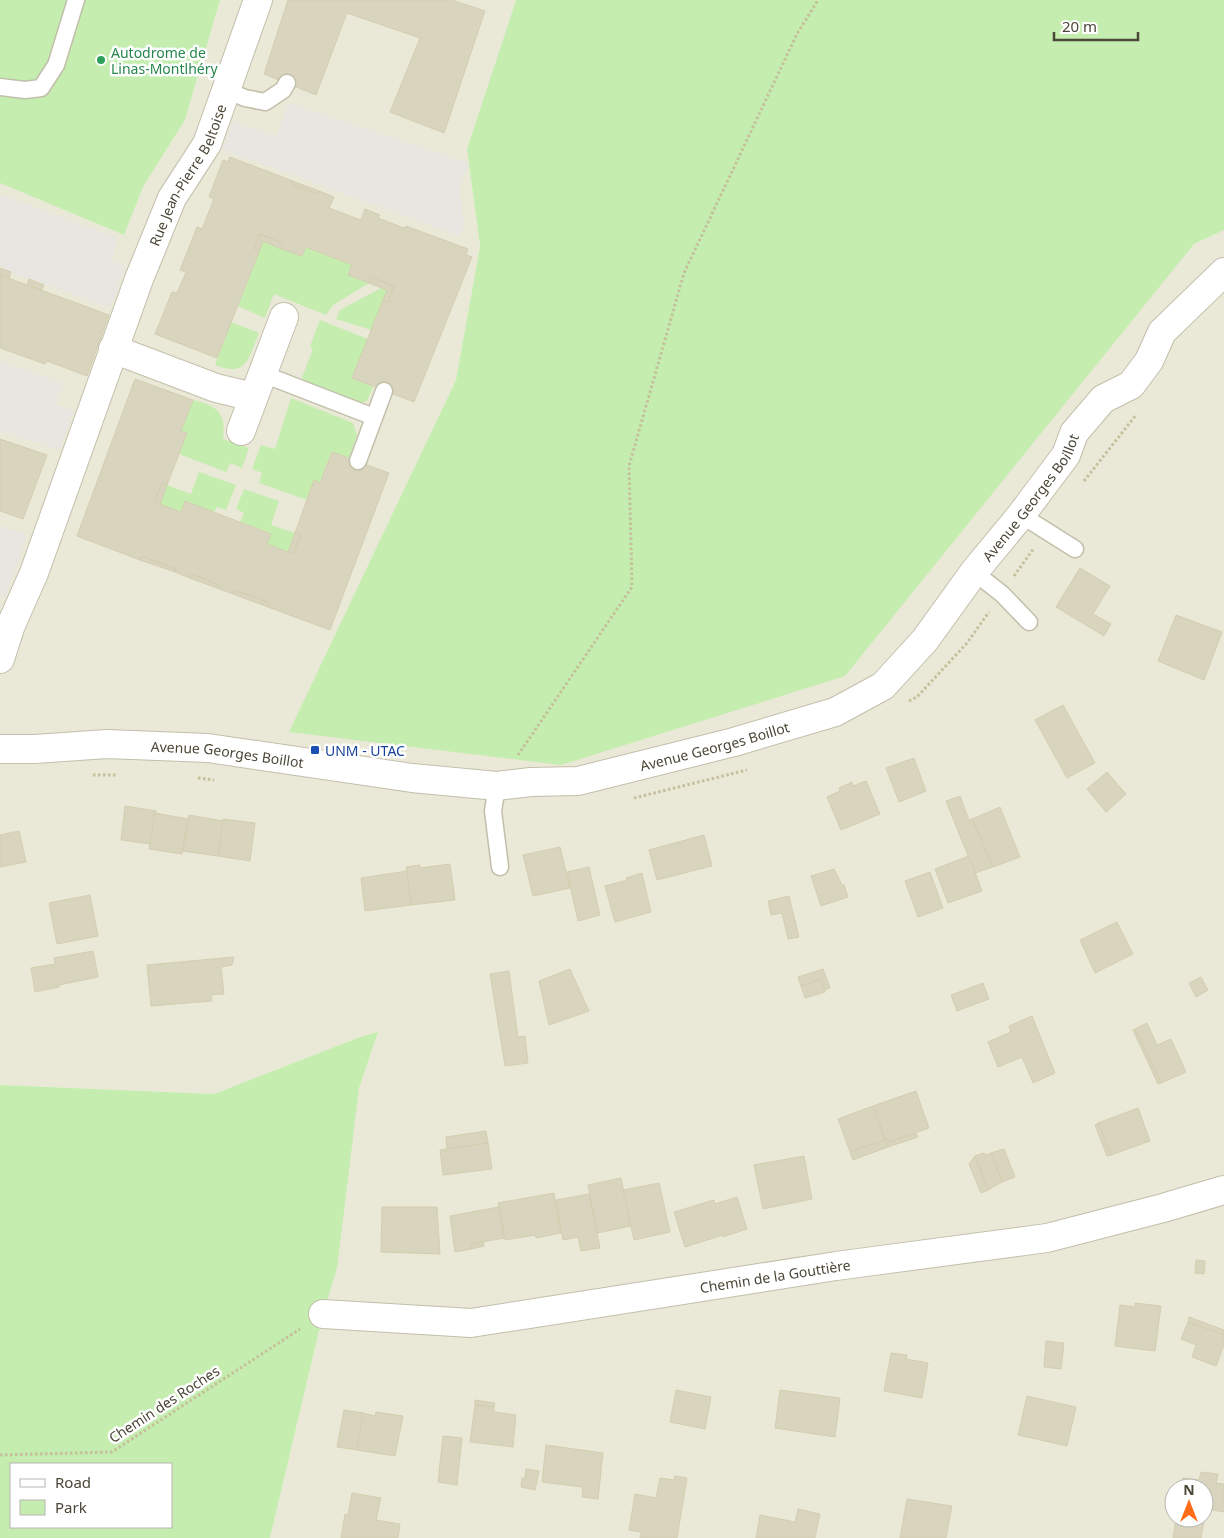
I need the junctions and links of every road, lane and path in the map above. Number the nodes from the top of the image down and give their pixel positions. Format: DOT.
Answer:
graph roads {
  1 [pos="76,0"];
  2 [pos="258,0"];
  3 [pos="818,0"];
  4 [pos="287,83"];
  5 [pos="0,87"];
  6 [pos="226,90"];
  7 [pos="1224,272"];
  8 [pos="284,317"];
  9 [pos="113,349"];
  10 [pos="258,386"];
  11 [pos="384,391"];
  12 [pos="1141,408"];
  13 [pos="374,418"];
  14 [pos="241,431"];
  15 [pos="358,462"];
  16 [pos="1081,485"];
  17 [pos="1021,515"];
  18 [pos="1046,531"];
  19 [pos="1075,549"];
  20 [pos="974,572"];
  21 [pos="1002,594"];
  22 [pos="1029,622"];
  23 [pos="0,658"];
  24 [pos="908,702"];
  25 [pos="0,749"];
  26 [pos="755,767"];
  27 [pos="124,775"];
  28 [pos="87,776"];
  29 [pos="189,777"];
  30 [pos="217,780"];
  31 [pos="497,786"];
  32 [pos="625,801"];
  33 [pos="500,867"];
  34 [pos="1224,1190"];
  35 [pos="322,1314"];
  36 [pos="0,1456"];
  1 -- 5 [label="lane"];
  2 -- 6 [label="street, Rue Jean-Pierre Beltoise"];
  3 -- 31 [label="path"];
  4 -- 6 [label="lane"];
  6 -- 9 [label="street, Rue Jean-Pierre Beltoise"];
  7 -- 17 [label="street, Avenue Georges Boillot"];
  8 -- 10 [label="street"];
  9 -- 10 [label="street"];
  9 -- 23 [label="street, Rue Jean-Pierre Beltoise"];
  10 -- 13 [label="lane"];
  10 -- 14 [label="street"];
  11 -- 13 [label="lane"];
  12 -- 16 [label="path"];
  13 -- 15 [label="lane"];
  17 -- 18 [label="lane"];
  17 -- 20 [label="street, Avenue Georges Boillot"];
  18 -- 19 [label="lane"];
  18 -- 21 [label="path"];
  20 -- 21 [label="lane"];
  20 -- 31 [label="street, Avenue Georges Boillot"];
  21 -- 22 [label="lane"];
  21 -- 24 [label="path"];
  25 -- 31 [label="street, Avenue Georges Boillot"];
  26 -- 32 [label="path"];
  27 -- 28 [label="path"];
  29 -- 30 [label="path"];
  31 -- 33 [label="lane"];
  34 -- 35 [label="street, Chemin de la Gouttière"];
  35 -- 36 [label="path, Chemin des Roches"];
}
